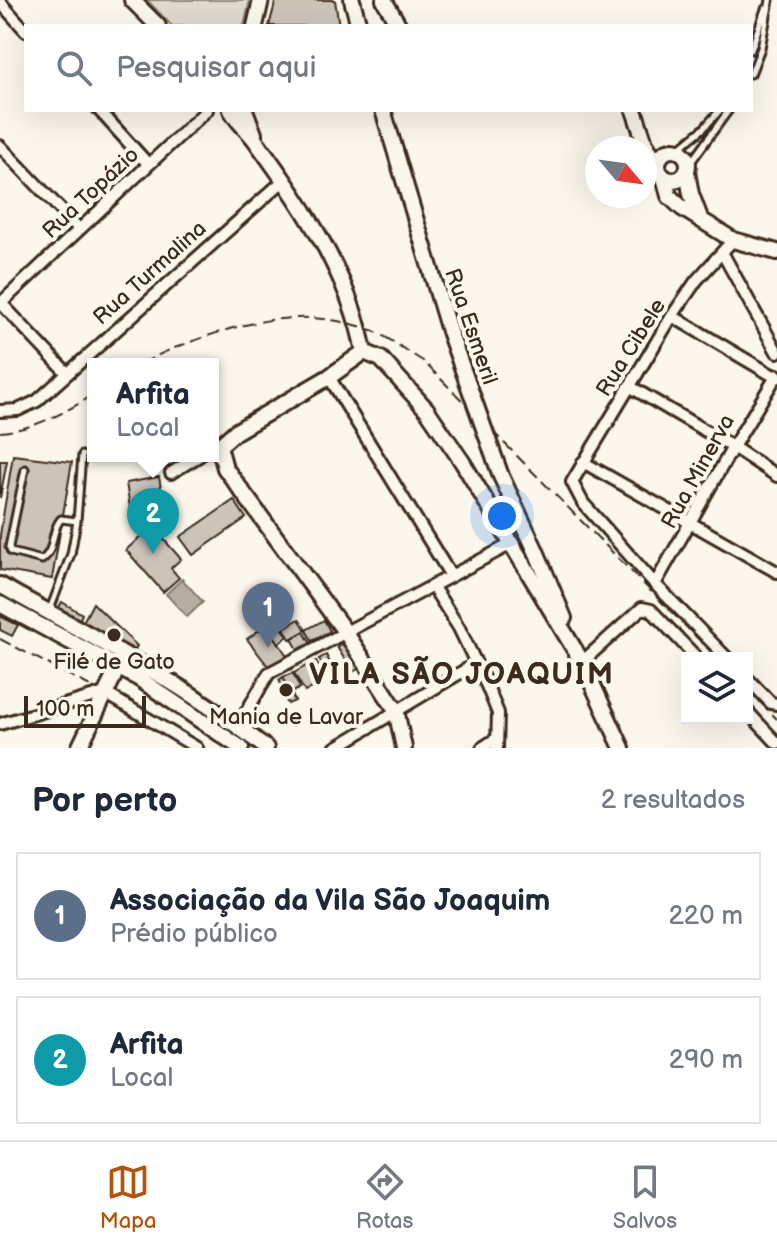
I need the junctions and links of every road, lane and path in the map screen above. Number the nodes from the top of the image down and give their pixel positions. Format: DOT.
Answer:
graph roads {
  1 [pos="132,0"];
  2 [pos="259,0"];
  3 [pos="352,0"];
  4 [pos="384,0"];
  5 [pos="769,0"];
  6 [pos="0,2"];
  7 [pos="156,24"];
  8 [pos="253,24"];
  9 [pos="358,24"];
  10 [pos="398,24"];
  11 [pos="24,29"];
  12 [pos="753,44"];
  13 [pos="761,48"];
  14 [pos="753,49"];
  15 [pos="753,69"];
  16 [pos="101,112"];
  17 [pos="205,112"];
  18 [pos="232,112"];
  19 [pos="246,112"];
  20 [pos="384,112"];
  21 [pos="635,112"];
  22 [pos="718,112"];
  23 [pos="728,112"];
  24 [pos="641,130"];
  25 [pos="257,141"];
  26 [pos="0,146"];
  27 [pos="674,150"];
  28 [pos="148,164"];
  29 [pos="688,168"];
  30 [pos="661,172"];
  31 [pos="283,181"];
  32 [pos="700,218"];
  33 [pos="79,229"];
  34 [pos="733,240"];
  35 [pos="777,252"];
  36 [pos="723,254"];
  37 [pos="0,303"];
  38 [pos="672,316"];
  39 [pos="364,352"];
  40 [pos="777,352"];
  41 [pos="67,373"];
  42 [pos="329,377"];
  43 [pos="776,377"];
  44 [pos="629,386"];
  45 [pos="0,411"];
  46 [pos="219,445"];
  47 [pos="733,447"];
  48 [pos="219,454"];
  49 [pos="82,455"];
  50 [pos="189,462"];
  51 [pos="583,462"];
  52 [pos="25,469"];
  53 [pos="171,473"];
  54 [pos="777,476"];
  55 [pos="77,521"];
  56 [pos="691,524"];
  57 [pos="513,543"];
  58 [pos="777,572"];
  59 [pos="451,576"];
  60 [pos="655,584"];
  61 [pos="0,585"];
  62 [pos="433,587"];
  63 [pos="0,604"];
  64 [pos="49,613"];
  65 [pos="346,633"];
  66 [pos="691,652"];
  67 [pos="721,652"];
  68 [pos="108,661"];
  69 [pos="582,662"];
  70 [pos="475,664"];
  71 [pos="138,678"];
  72 [pos="753,684"];
  73 [pos="105,693"];
  74 [pos="777,704"];
  75 [pos="396,710"];
  76 [pos="753,717"];
  77 [pos="0,724"];
  78 [pos="238,726"];
  79 [pos="777,743"];
  80 [pos="496,744"];
  81 [pos="79,748"];
  82 [pos="197,748"];
  83 [pos="241,748"];
  84 [pos="266,748"];
  85 [pos="335,748"];
  86 [pos="404,748"];
  87 [pos="482,748"];
  88 [pos="622,748"];
  1 -- 7 [label="street"];
  2 -- 8 [label="street"];
  3 -- 9 [label="street"];
  4 -- 10 [label="street"];
  5 -- 12 [label="lane"];
  5 -- 13 [label="lane"];
  6 -- 11 [label="street"];
  13 -- 14 [label="lane"];
  13 -- 15 [label="lane"];
  16 -- 28 [label="street"];
  17 -- 28 [label="street, Rua Topázio"];
  18 -- 25 [label="street"];
  19 -- 25 [label="street"];
  20 -- 69 [label="street, Rua Esmeril, bridge"];
  21 -- 24 [label="street"];
  22 -- 27 [label="lane"];
  23 -- 29 [label="lane"];
  24 -- 27 [label="street"];
  24 -- 30 [label="street"];
  25 -- 31 [label="street"];
  26 -- 33 [label="street"];
  27 -- 29 [label="street"];
  27 -- 30 [label="street"];
  28 -- 33 [label="street, Rua Topázio"];
  29 -- 30 [label="street"];
  29 -- 32 [label="street"];
  30 -- 32 [label="street"];
  31 -- 39 [label="street"];
  31 -- 41 [label="street, Rua Turmalina"];
  32 -- 34 [label="street"];
  33 -- 37 [label="street, Rua Topázio"];
  34 -- 35 [label="street"];
  34 -- 36 [label="street, Rua Cibele"];
  36 -- 38 [label="street, Rua Cibele"];
  36 -- 40 [label="street"];
  37 -- 41 [label="street"];
  38 -- 43 [label="street"];
  38 -- 44 [label="street, Rua Cibele"];
  39 -- 42 [label="street"];
  39 -- 57 [label="street"];
  41 -- 45 [label="street, Rua Turmalina"];
  42 -- 46 [label="street"];
  42 -- 59 [label="street"];
  43 -- 47 [label="street, Rua Minerva"];
  44 -- 47 [label="street"];
  44 -- 51 [label="street, Rua Cibele"];
  47 -- 54 [label="street"];
  47 -- 56 [label="street, Rua Minerva"];
  48 -- 65 [label="street"];
  49 -- 55 [label="lane"];
  50 -- 53 [label="street"];
  51 -- 56 [label="street"];
  51 -- 60 [label="street, Rua Cibele"];
  52 -- 55 [label="lane"];
  55 -- 64 [label="lane"];
  56 -- 58 [label="street"];
  56 -- 60 [label="street, Rua Minerva"];
  57 -- 59 [label="street"];
  57 -- 69 [label="street"];
  59 -- 62 [label="street"];
  60 -- 67 [label="street"];
  61 -- 64 [label="street"];
  62 -- 65 [label="street"];
  62 -- 70 [label="street"];
  63 -- 68 [label="street"];
  64 -- 78 [label="street"];
  65 -- 75 [label="street"];
  65 -- 78 [label="street"];
  66 -- 69 [label="street"];
  68 -- 71 [label="street"];
  68 -- 73 [label="street"];
  69 -- 88 [label="street"];
  70 -- 75 [label="street"];
  70 -- 80 [label="street"];
  71 -- 73 [label="street"];
  71 -- 83 [label="street"];
  72 -- 74 [label="street"];
  73 -- 77 [label="street"];
  73 -- 81 [label="street"];
  73 -- 82 [label="street"];
  75 -- 85 [label="street"];
  75 -- 86 [label="street"];
  76 -- 79 [label="street"];
  78 -- 84 [label="street"];
  80 -- 87 [label="street"];
}
